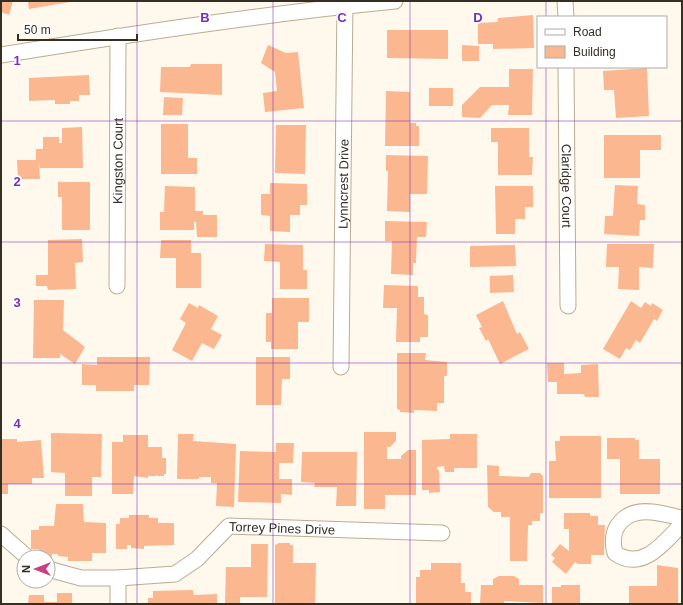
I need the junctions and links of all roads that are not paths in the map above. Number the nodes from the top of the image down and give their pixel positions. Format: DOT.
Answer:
graph roads {
  1 [pos="395,1"];
  2 [pos="565,1"];
  3 [pos="345,4"];
  4 [pos="566,16"];
  5 [pos="118,36"];
  6 [pos="1,54"];
  7 [pos="566,68"];
  8 [pos="117,286"];
  9 [pos="568,306"];
  10 [pos="341,367"];
  11 [pos="682,518"];
  12 [pos="682,524"];
  13 [pos="442,533"];
  14 [pos="1,534"];
  15 [pos="18,549"];
  16 [pos="56,571"];
  17 [pos="118,578"];
  18 [pos="118,604"];
  1 -- 3 [label="street"];
  2 -- 4 [label="street"];
  3 -- 5 [label="street"];
  3 -- 10 [label="street, Lynncrest Drive"];
  5 -- 6 [label="street"];
  5 -- 8 [label="street, Kingston Court"];
  7 -- 9 [label="street, Claridge Court"];
  11 -- 12 [label="street"];
  13 -- 17 [label="street, Torrey Pines Drive"];
  14 -- 15 [label="street"];
  16 -- 17 [label="street, Torrey Pines Drive"];
  17 -- 18 [label="street"];
}
